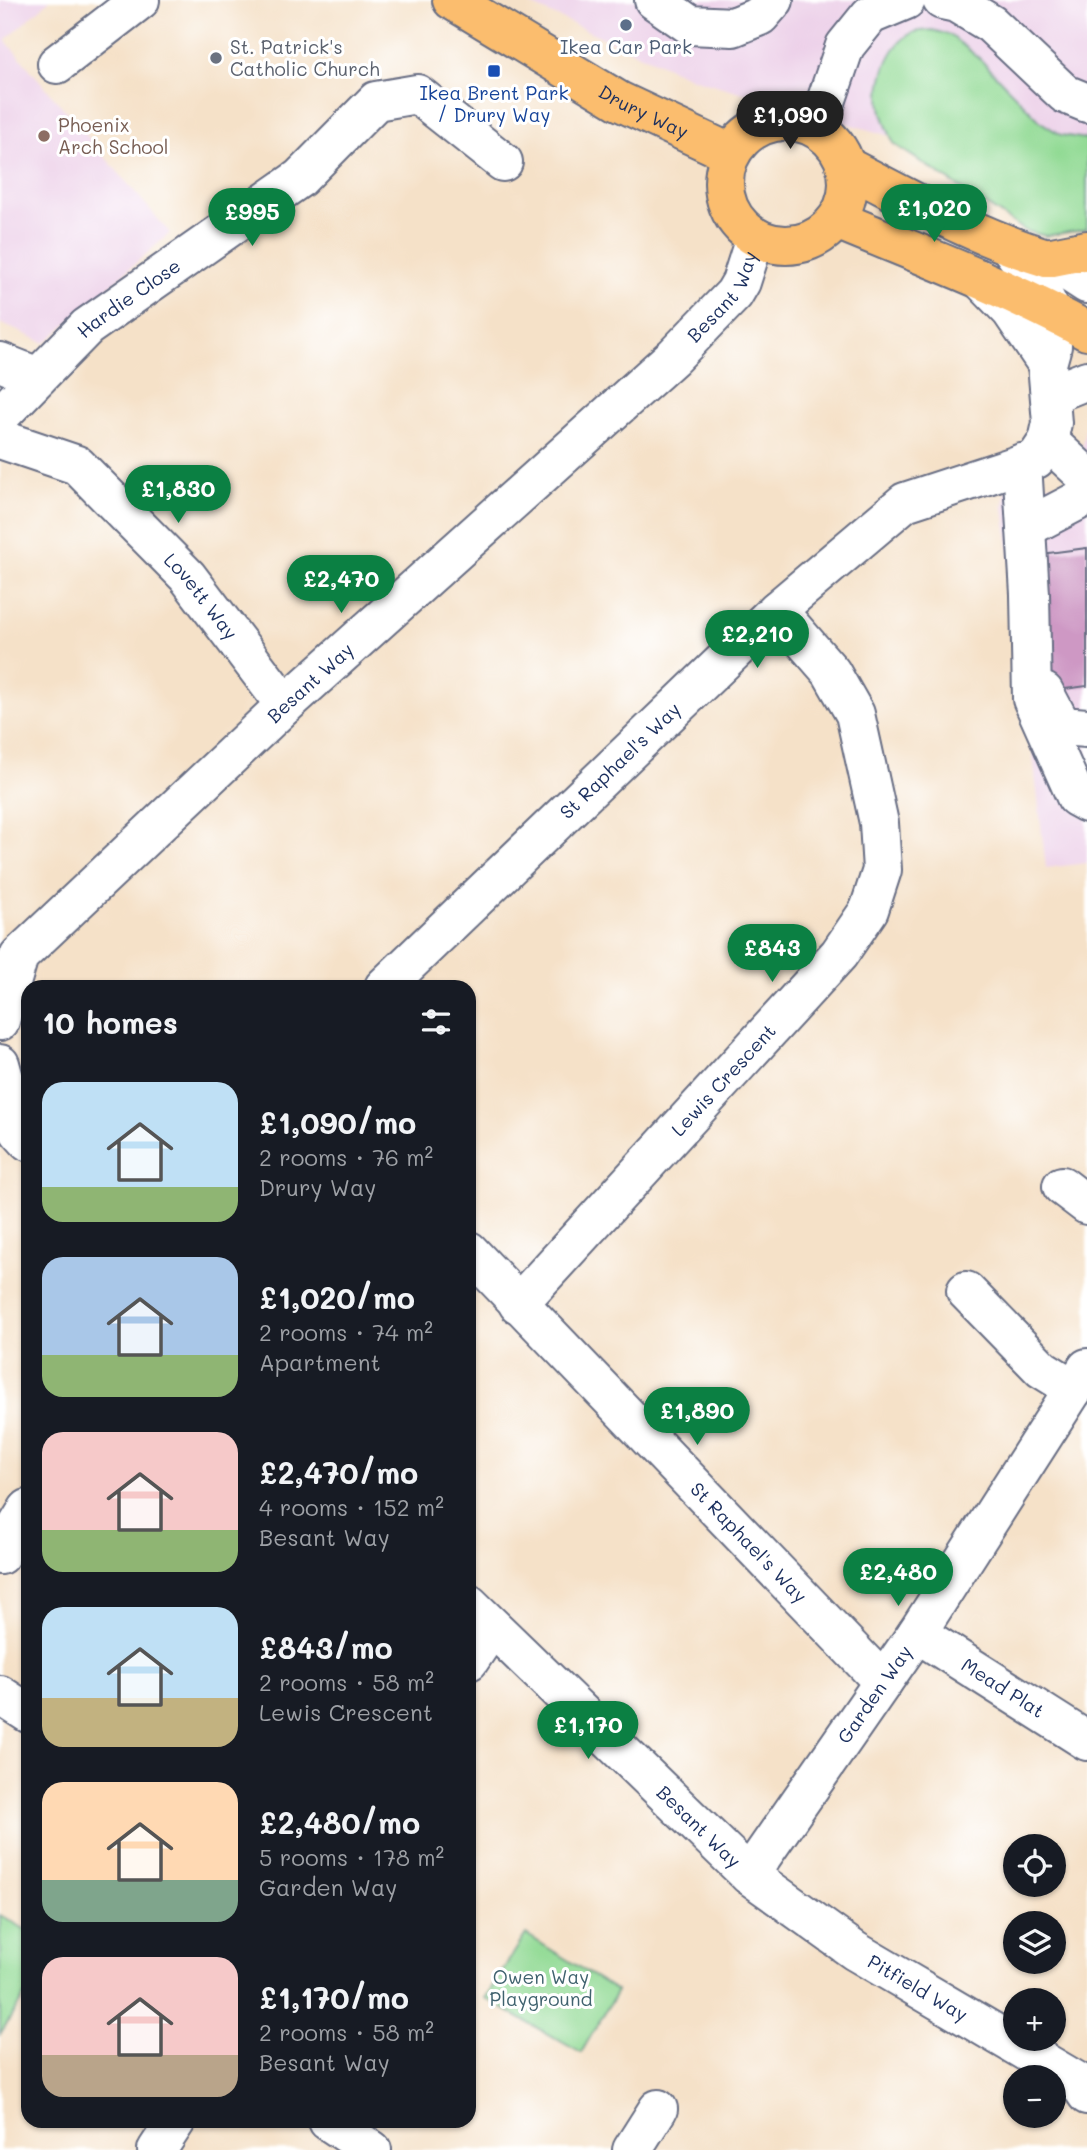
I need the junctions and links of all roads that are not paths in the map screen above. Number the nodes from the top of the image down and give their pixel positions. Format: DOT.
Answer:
graph roads {
  1 [pos="140,0"];
  2 [pos="452,0"];
  3 [pos="654,0"];
  4 [pos="774,0"];
  5 [pos="906,0"];
  6 [pos="942,0"];
  7 [pos="57,64"];
  8 [pos="1087,103"];
  9 [pos="817,128"];
  10 [pos="730,153"];
  11 [pos="503,162"];
  12 [pos="847,167"];
  13 [pos="837,220"];
  14 [pos="755,238"];
  15 [pos="1010,247"];
  16 [pos="1087,250"];
  17 [pos="1047,258"];
  18 [pos="980,279"];
  19 [pos="1087,284"];
  20 [pos="1051,311"];
  21 [pos="1087,331"];
  22 [pos="0,362"];
  23 [pos="38,377"];
  24 [pos="1049,379"];
  25 [pos="1087,380"];
  26 [pos="0,416"];
  27 [pos="0,439"];
  28 [pos="1035,452"];
  29 [pos="1087,477"];
  30 [pos="1087,496"];
  31 [pos="1026,528"];
  32 [pos="1030,594"];
  33 [pos="777,610"];
  34 [pos="285,705"];
  35 [pos="1086,728"];
  36 [pos="1087,803"];
  37 [pos="391,980"];
  38 [pos="0,1021"];
  39 [pos="0,1064"];
  40 [pos="21,1133"];
  41 [pos="476,1259"];
  42 [pos="966,1291"];
  43 [pos="518,1304"];
  44 [pos="1080,1379"];
  45 [pos="21,1520"];
  46 [pos="0,1555"];
  47 [pos="480,1615"];
  48 [pos="917,1633"];
  49 [pos="883,1682"];
  50 [pos="0,1695"];
  51 [pos="21,1708"];
  52 [pos="1087,1741"];
  53 [pos="749,1875"];
  54 [pos="1087,2095"];
  55 [pos="658,2109"];
  56 [pos="171,2128"];
  57 [pos="339,2128"];
  58 [pos="157,2150"];
  59 [pos="372,2150"];
  60 [pos="632,2150"];
  1 -- 7 [label="street"];
  2 -- 10 [label="main road, Drury Way"];
  3 -- 4 [label="street"];
  5 -- 9 [label="street"];
  6 -- 8 [label="street"];
  9 -- 10 [label="main road"];
  9 -- 12 [label="main road"];
  10 -- 14 [label="main road"];
  11 -- 23 [label="street, Hardie Close"];
  12 -- 13 [label="main road"];
  12 -- 15 [label="main road"];
  13 -- 14 [label="main road"];
  13 -- 18 [label="main road"];
  14 -- 34 [label="street, Besant Way"];
  15 -- 17 [label="main road"];
  15 -- 20 [label="street"];
  16 -- 17 [label="main road"];
  17 -- 19 [label="street"];
  18 -- 20 [label="main road"];
  18 -- 24 [label="street"];
  20 -- 21 [label="main road"];
  20 -- 24 [label="street"];
  22 -- 23 [label="street"];
  23 -- 26 [label="street, Hardie Close"];
  24 -- 25 [label="street"];
  24 -- 28 [label="street"];
  27 -- 34 [label="street, Lovett Way"];
  28 -- 29 [label="street"];
  28 -- 31 [label="street"];
  28 -- 33 [label="street, St Raphael's Way"];
  30 -- 31 [label="street"];
  31 -- 32 [label="street"];
  32 -- 35 [label="street"];
  32 -- 36 [label="street"];
  33 -- 37 [label="street, St Raphael's Way"];
  33 -- 43 [label="street, Lewis Crescent"];
  34 -- 38 [label="street, Besant Way"];
  39 -- 40 [label="street"];
  41 -- 43 [label="street, St Raphael's Way"];
  42 -- 44 [label="street"];
  43 -- 49 [label="street, St Raphael's Way"];
  44 -- 48 [label="street, Garden Way"];
  45 -- 46 [label="street"];
  47 -- 53 [label="street, Besant Way"];
  48 -- 49 [label="street, Garden Way"];
  48 -- 52 [label="street, Mead Plat"];
  49 -- 53 [label="street, Garden Way"];
  50 -- 51 [label="street"];
  53 -- 54 [label="street, Pitfield Way"];
  55 -- 60 [label="street"];
  56 -- 58 [label="street"];
  57 -- 59 [label="street"];
}
